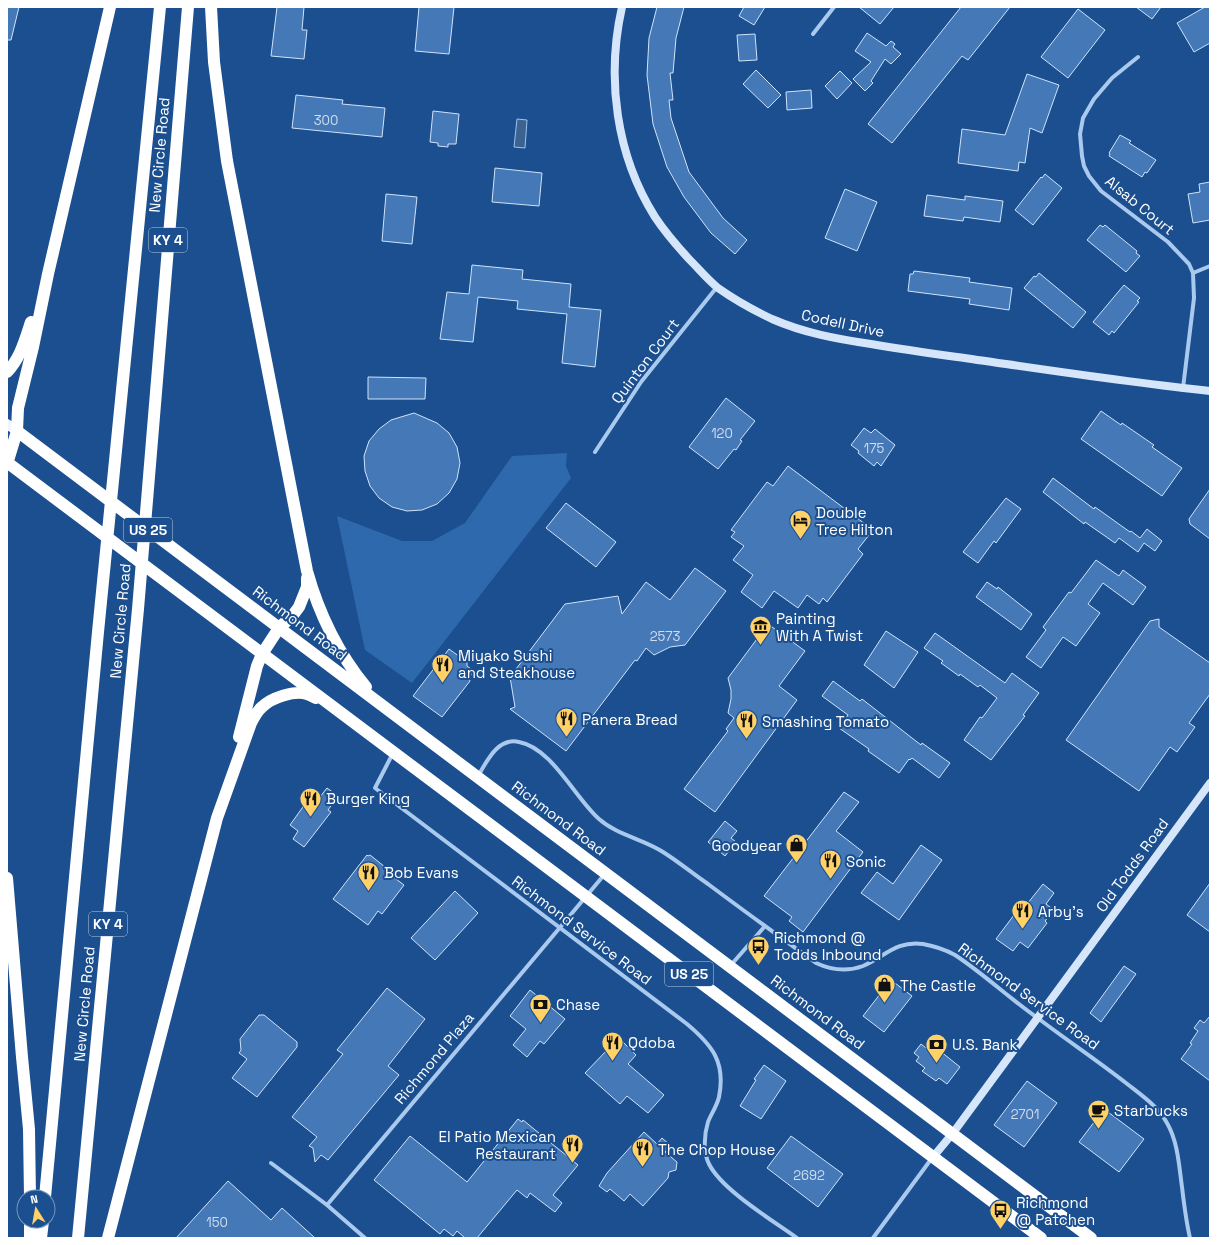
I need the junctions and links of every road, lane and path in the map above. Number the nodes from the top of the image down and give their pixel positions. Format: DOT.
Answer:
graph roads {
  1 [pos="110,7"];
  2 [pos="160,7"];
  3 [pos="188,7"];
  4 [pos="211,7"];
  5 [pos="622,7"];
  6 [pos="834,7"];
  7 [pos="812,34"];
  8 [pos="1138,57"];
  9 [pos="1210,266"];
  10 [pos="1193,273"];
  11 [pos="48,274"];
  12 [pos="717,287"];
  13 [pos="7,372"];
  14 [pos="1183,388"];
  15 [pos="1210,391"];
  16 [pos="7,424"];
  17 [pos="17,431"];
  18 [pos="595,452"];
  19 [pos="7,463"];
  20 [pos="307,571"];
  21 [pos="279,628"];
  22 [pos="262,654"];
  23 [pos="378,702"];
  24 [pos="338,710"];
  25 [pos="393,752"];
  26 [pos="477,778"];
  27 [pos="1210,783"];
  28 [pos="223,802"];
  29 [pos="606,873"];
  30 [pos="7,878"];
  31 [pos="586,896"];
  32 [pos="765,926"];
  33 [pos="559,928"];
  34 [pos="730,966"];
  35 [pos="1037,1018"];
  36 [pos="952,1133"];
  37 [pos="933,1157"];
  38 [pos="271,1163"];
  39 [pos="30,1189"];
  40 [pos="46,1189"];
  41 [pos="327,1205"];
  42 [pos="78,1238"];
  43 [pos="108,1238"];
  44 [pos="365,1238"];
  45 [pos="797,1238"];
  46 [pos="873,1238"];
  47 [pos="1041,1238"];
  48 [pos="1091,1238"];
  49 [pos="1190,1238"];
  1 -- 11 [label="highway"];
  2 -- 40 [label="highway, New Circle Road / KY 4"];
  3 -- 42 [label="highway, New Circle Road / KY 4"];
  4 -- 20 [label="highway"];
  5 -- 12 [label="street, Codell Drive"];
  6 -- 7 [label="street"];
  8 -- 10 [label="street, Alsab Court"];
  9 -- 10 [label="street"];
  10 -- 14 [label="street"];
  11 -- 13 [label="highway"];
  11 -- 17 [label="highway"];
  12 -- 14 [label="street, Codell Drive"];
  12 -- 18 [label="street, Quinton Court"];
  14 -- 15 [label="street, Codell Drive"];
  16 -- 17 [label="main road, Richmond Road / US 25"];
  17 -- 19 [label="highway"];
  17 -- 21 [label="highway, Richmond Road / US 25"];
  19 -- 22 [label="highway, US 25"];
  20 -- 21 [label="highway"];
  20 -- 23 [label="highway"];
  21 -- 22 [label="highway"];
  21 -- 23 [label="highway, Richmond Road / US 25"];
  22 -- 24 [label="highway, US 25"];
  22 -- 28 [label="highway"];
  23 -- 26 [label="highway, Richmond Road / US 25"];
  24 -- 25 [label="highway, US 25"];
  24 -- 28 [label="highway"];
  25 -- 31 [label="highway, US 25"];
  25 -- 33 [label="street, Richmond Service Road"];
  26 -- 29 [label="highway, Richmond Road / US 25"];
  26 -- 32 [label="street, Richmond Service Road"];
  27 -- 35 [label="street, Old Todds Road"];
  28 -- 43 [label="highway"];
  29 -- 31 [label="street, Richmond Plaza"];
  29 -- 34 [label="highway, Richmond Road / US 25"];
  30 -- 39 [label="highway"];
  31 -- 33 [label="street, Richmond Plaza"];
  31 -- 37 [label="highway, US 25"];
  32 -- 34 [label="street"];
  32 -- 35 [label="street, Richmond Service Road"];
  33 -- 41 [label="street, Richmond Plaza"];
  33 -- 45 [label="street, Richmond Service Road"];
  34 -- 36 [label="highway, Richmond Road / US 25"];
  35 -- 36 [label="street, Old Todds Road"];
  35 -- 49 [label="street, Richmond Service Road"];
  36 -- 37 [label="street, Old Todds Road"];
  36 -- 48 [label="highway, Richmond Road / US 25"];
  37 -- 46 [label="street"];
  37 -- 47 [label="highway, US 25"];
  38 -- 41 [label="street"];
  41 -- 44 [label="street"];
}
